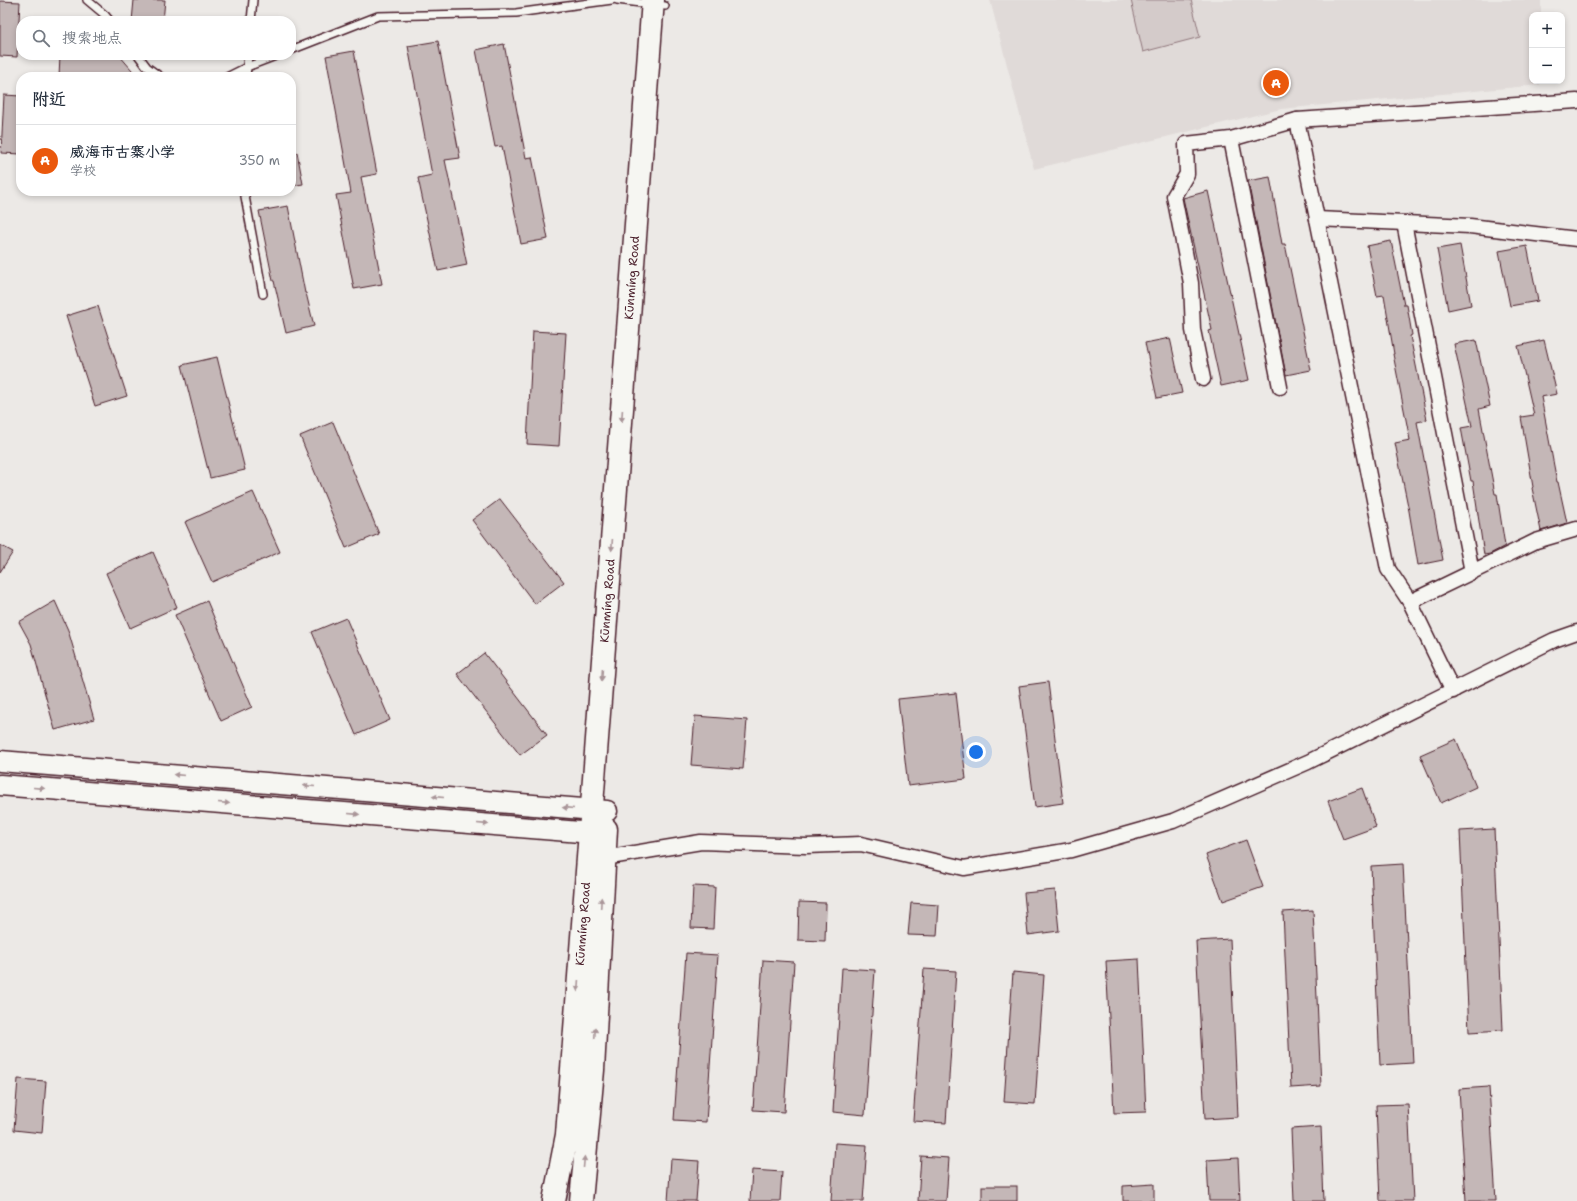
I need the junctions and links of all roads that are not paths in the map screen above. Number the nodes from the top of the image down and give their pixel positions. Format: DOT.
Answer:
graph roads {
  1 [pos="87,0"];
  2 [pos="253,0"];
  3 [pos="612,0"];
  4 [pos="617,0"];
  5 [pos="659,2"];
  6 [pos="106,16"];
  7 [pos="251,16"];
  8 [pos="296,48"];
  9 [pos="142,60"];
  10 [pos="248,60"];
  11 [pos="265,60"];
  12 [pos="247,67"];
  13 [pos="154,72"];
  14 [pos="237,72"];
  15 [pos="246,72"];
  16 [pos="1577,101"];
  17 [pos="1296,120"];
  18 [pos="1231,138"];
  19 [pos="245,196"];
  20 [pos="1317,219"];
  21 [pos="1404,223"];
  22 [pos="1577,239"];
  23 [pos="263,294"];
  24 [pos="1203,378"];
  25 [pos="1280,388"];
  26 [pos="1577,529"];
  27 [pos="1472,572"];
  28 [pos="1410,602"];
  29 [pos="1577,632"];
  30 [pos="1453,691"];
  31 [pos="0,761"];
  32 [pos="0,785"];
  33 [pos="599,810"];
  34 [pos="598,833"];
  35 [pos="596,856"];
  36 [pos="554,1201"];
  37 [pos="581,1201"];
  1 -- 6 [label="lane"];
  2 -- 7 [label="lane"];
  3 -- 8 [label="lane"];
  4 -- 5 [label="lane"];
  5 -- 33 [label="main road, Kūnmíng Road"];
  9 -- 13 [label="lane"];
  10 -- 12 [label="lane"];
  11 -- 12 [label="lane"];
  12 -- 14 [label="lane"];
  12 -- 15 [label="lane"];
  16 -- 17 [label="street"];
  17 -- 18 [label="street"];
  17 -- 20 [label="street"];
  18 -- 24 [label="street"];
  18 -- 25 [label="street"];
  19 -- 23 [label="lane"];
  20 -- 21 [label="street"];
  20 -- 28 [label="street"];
  21 -- 22 [label="street"];
  21 -- 27 [label="street"];
  26 -- 27 [label="street"];
  27 -- 28 [label="street"];
  28 -- 30 [label="street"];
  29 -- 30 [label="street"];
  30 -- 35 [label="street"];
  33 -- 31 [label="main road, one-way"];
  32 -- 34 [label="main road, one-way"];
  33 -- 34 [label="main road, Kūnmíng Road"];
  34 -- 35 [label="main road, Kūnmíng Road"];
  35 -- 36 [label="main road, Kūnmíng Road, one-way"];
  37 -- 35 [label="main road, Kūnmíng Road, one-way"];
}
